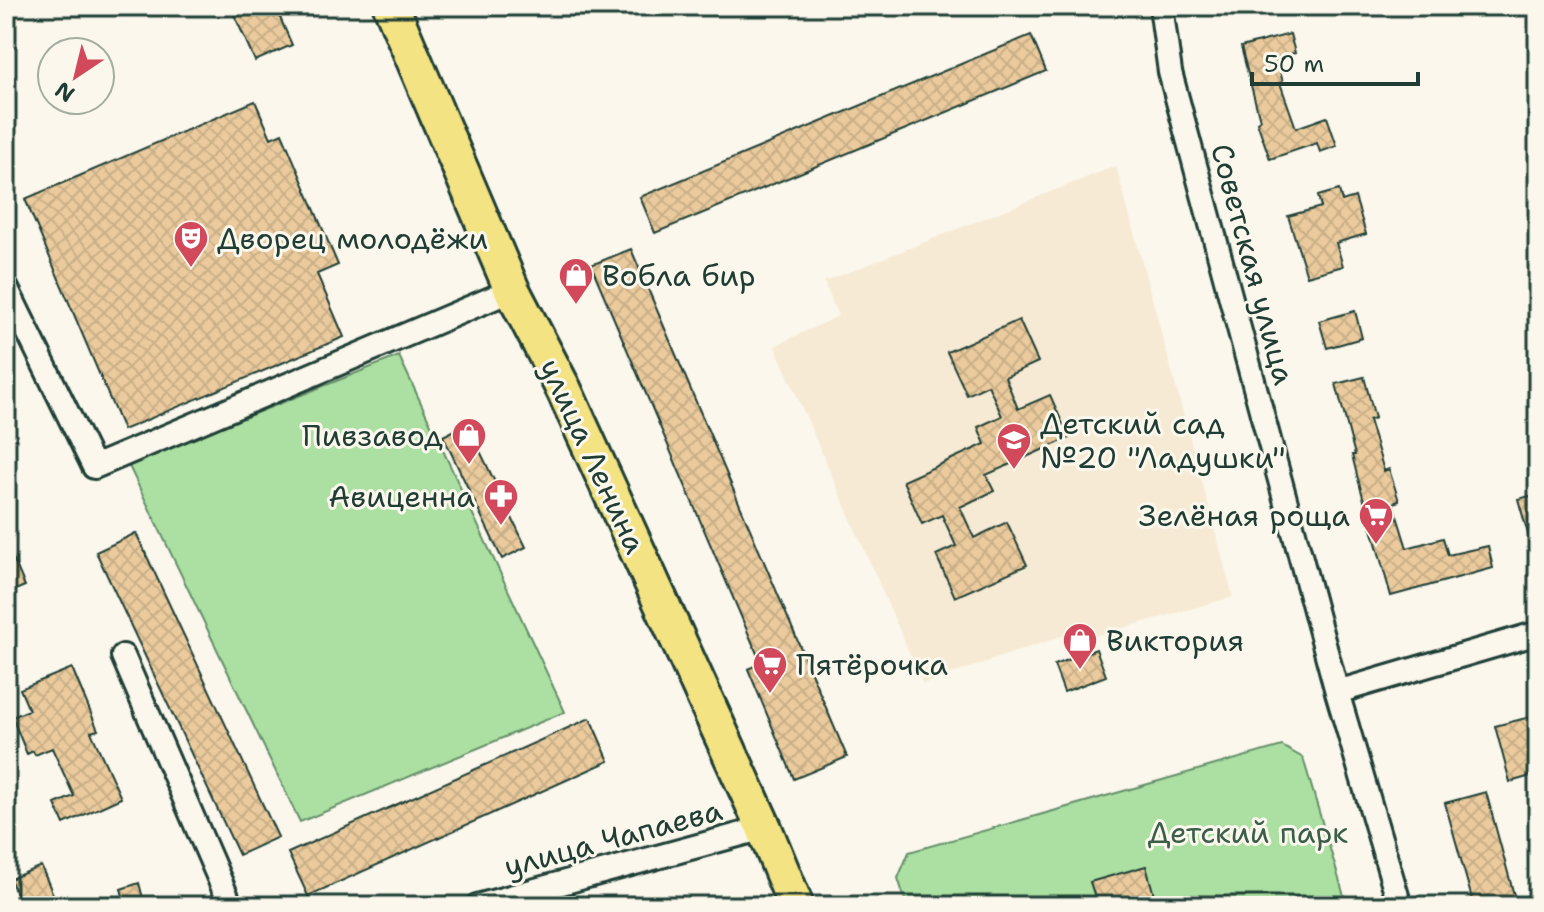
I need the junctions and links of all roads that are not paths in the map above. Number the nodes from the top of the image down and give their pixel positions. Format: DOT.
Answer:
graph roads {
  1 [pos="391,6"];
  2 [pos="1161,6"];
  3 [pos="6,287"];
  4 [pos="512,290"];
  5 [pos="1538,633"];
  6 [pos="123,656"];
  7 [pos="1337,692"];
  8 [pos="764,828"];
  9 [pos="231,906"];
  10 [pos="477,906"];
  11 [pos="796,906"];
  12 [pos="1400,906"];
  1 -- 4 [label="main road, улица Ленина"];
  2 -- 7 [label="street, Советская улица"];
  3 -- 4 [label="street"];
  4 -- 8 [label="main road, улица Ленина"];
  5 -- 7 [label="street"];
  6 -- 9 [label="street"];
  7 -- 12 [label="street, Советская улица"];
  8 -- 10 [label="street, улица Чапаева"];
  8 -- 11 [label="main road, улица Ленина"];
}
